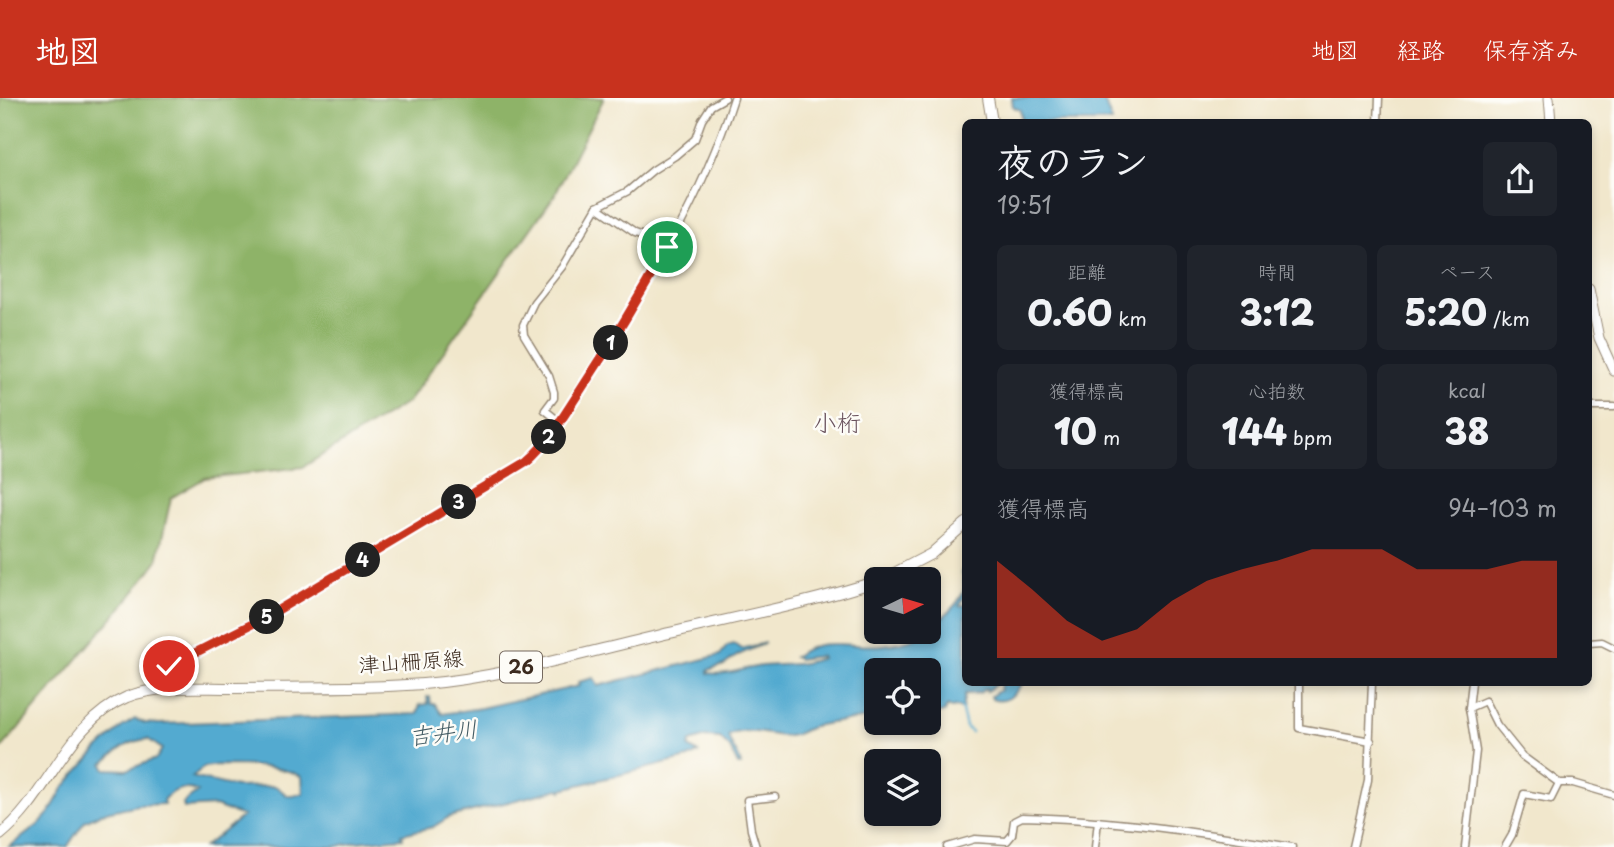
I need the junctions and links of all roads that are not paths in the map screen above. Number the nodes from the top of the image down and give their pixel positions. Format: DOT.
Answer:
graph roads {
  1 [pos="725,98"];
  2 [pos="734,98"];
  3 [pos="988,98"];
  4 [pos="1379,98"];
  5 [pos="1549,98"];
  6 [pos="992,119"];
  7 [pos="1378,119"];
  8 [pos="1551,119"];
  9 [pos="597,207"];
  10 [pos="667,247"];
  11 [pos="1592,304"];
  12 [pos="1614,371"];
  13 [pos="1592,407"];
  14 [pos="1614,407"];
  15 [pos="560,422"];
  16 [pos="962,527"];
  17 [pos="358,563"];
  18 [pos="906,567"];
  19 [pos="864,585"];
  20 [pos="1592,643"];
  21 [pos="1614,648"];
  22 [pos="1299,686"];
  23 [pos="1372,686"];
  24 [pos="1472,686"];
  25 [pos="156,690"];
  26 [pos="1469,708"];
  27 [pos="1371,741"];
  28 [pos="1559,783"];
  29 [pos="1614,795"];
  30 [pos="775,797"];
  31 [pos="1098,821"];
  32 [pos="0,835"];
  33 [pos="756,847"];
  34 [pos="947,847"];
  35 [pos="1095,847"];
  36 [pos="1292,847"];
  37 [pos="1353,847"];
  38 [pos="1465,847"];
  39 [pos="1506,847"];
  1 -- 9 [label="street"];
  2 -- 10 [label="street"];
  3 -- 6 [label="main road"];
  4 -- 7 [label="street"];
  5 -- 8 [label="street"];
  9 -- 10 [label="street"];
  9 -- 15 [label="street"];
  10 -- 15 [label="street"];
  11 -- 12 [label="street"];
  13 -- 14 [label="street"];
  15 -- 17 [label="street"];
  16 -- 18 [label="main road"];
  17 -- 25 [label="street"];
  19 -- 25 [label="main road, 津山柵原線 / 26"];
  20 -- 21 [label="street"];
  22 -- 27 [label="street"];
  23 -- 27 [label="street"];
  24 -- 26 [label="street"];
  25 -- 32 [label="main road, 津山柵原線 / 26"];
  26 -- 28 [label="street"];
  26 -- 38 [label="street"];
  27 -- 37 [label="street"];
  28 -- 29 [label="street"];
  28 -- 39 [label="street"];
  30 -- 33 [label="street"];
  31 -- 34 [label="street"];
  31 -- 35 [label="street"];
  31 -- 36 [label="street"];
}
